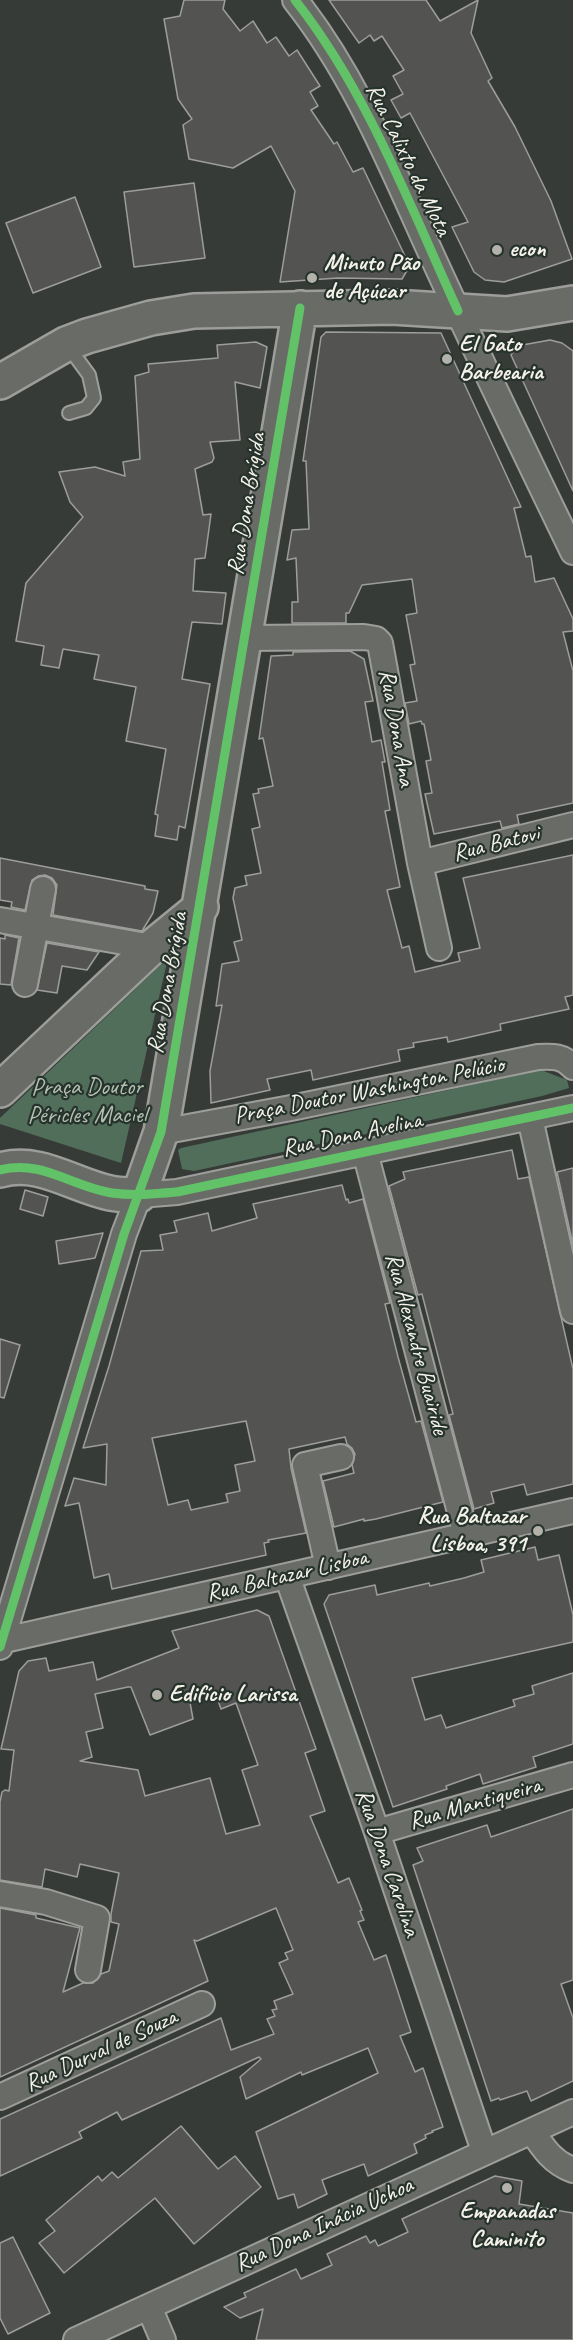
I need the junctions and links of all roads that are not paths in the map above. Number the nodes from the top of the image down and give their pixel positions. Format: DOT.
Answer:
graph roads {
  1 [pos="295,0"];
  2 [pos="571,305"];
  3 [pos="300,308"];
  4 [pos="458,311"];
  5 [pos="66,344"];
  6 [pos="0,382"];
  7 [pos="69,412"];
  8 [pos="573,552"];
  9 [pos="245,638"];
  10 [pos="573,825"];
  11 [pos="420,863"];
  12 [pos="43,889"];
  13 [pos="201,907"];
  14 [pos="0,920"];
  15 [pos="36,926"];
  16 [pos="152,947"];
  17 [pos="439,948"];
  18 [pos="25,984"];
  19 [pos="573,1067"];
  20 [pos="0,1090"];
  21 [pos="573,1108"];
  22 [pos="530,1118"];
  23 [pos="161,1132"];
  24 [pos="365,1152"];
  25 [pos="0,1170"];
  26 [pos="139,1196"];
  27 [pos="573,1311"];
  28 [pos="341,1457"];
  29 [pos="573,1511"];
  30 [pos="466,1535"];
  31 [pos="328,1567"];
  32 [pos="287,1576"];
  33 [pos="0,1643"];
  34 [pos="573,1775"];
  35 [pos="377,1832"];
  36 [pos="0,1894"];
  37 [pos="88,1970"];
  38 [pos="202,2004"];
  39 [pos="0,2097"];
  40 [pos="573,2112"];
  41 [pos="532,2131"];
  42 [pos="484,2151"];
  43 [pos="573,2170"];
  44 [pos="149,2307"];
  45 [pos="95,2337"];
  46 [pos="163,2340"];
  1 -- 4 [label="street, Rua Calixto da Mota"];
  2 -- 4 [label="street"];
  3 -- 4 [label="street"];
  3 -- 5 [label="street"];
  3 -- 9 [label="street, Rua Dona Brígida"];
  4 -- 8 [label="street, Rua Calixto da Mota"];
  5 -- 6 [label="street"];
  5 -- 7 [label="lane"];
  9 -- 11 [label="street, Rua Dona Ana"];
  9 -- 13 [label="street, Rua Dona Brígida"];
  10 -- 11 [label="street, Rua Batovi"];
  11 -- 17 [label="street, Rua Dona Ana"];
  12 -- 15 [label="street"];
  13 -- 16 [label="street"];
  13 -- 23 [label="street, Rua Dona Brígida"];
  14 -- 15 [label="street"];
  15 -- 16 [label="street"];
  15 -- 18 [label="street"];
  16 -- 20 [label="street"];
  19 -- 23 [label="street, Praça Doutor Washington Pelúcio"];
  21 -- 22 [label="street, Rua Dona Avelina"];
  22 -- 24 [label="street, Rua Dona Avelina"];
  22 -- 27 [label="street"];
  23 -- 26 [label="street, Rua Dona Brígida"];
  24 -- 26 [label="street, Rua Dona Avelina"];
  24 -- 30 [label="street, Rua Alexandre Buairide"];
  25 -- 26 [label="street"];
  26 -- 33 [label="street, Rua Dona Brígida"];
  28 -- 31 [label="street"];
  29 -- 30 [label="street, Rua Baltazar Lisboa"];
  30 -- 31 [label="street, Rua Baltazar Lisboa"];
  31 -- 32 [label="street, Rua Baltazar Lisboa"];
  32 -- 33 [label="street, Rua Baltazar Lisboa"];
  32 -- 35 [label="street, Rua Dona Carolina"];
  34 -- 35 [label="street, Rua Mantiqueira"];
  35 -- 42 [label="street, Rua Dona Carolina"];
  36 -- 37 [label="street"];
  38 -- 39 [label="street, Rua Durval de Souza"];
  40 -- 41 [label="street, Rua Dona Inácia Uchoa"];
  41 -- 42 [label="street, Rua Dona Inácia Uchoa"];
  41 -- 43 [label="street"];
  42 -- 44 [label="street, Rua Dona Inácia Uchoa"];
  44 -- 45 [label="street, Rua Dona Inácia Uchoa"];
  44 -- 46 [label="street"];
}
